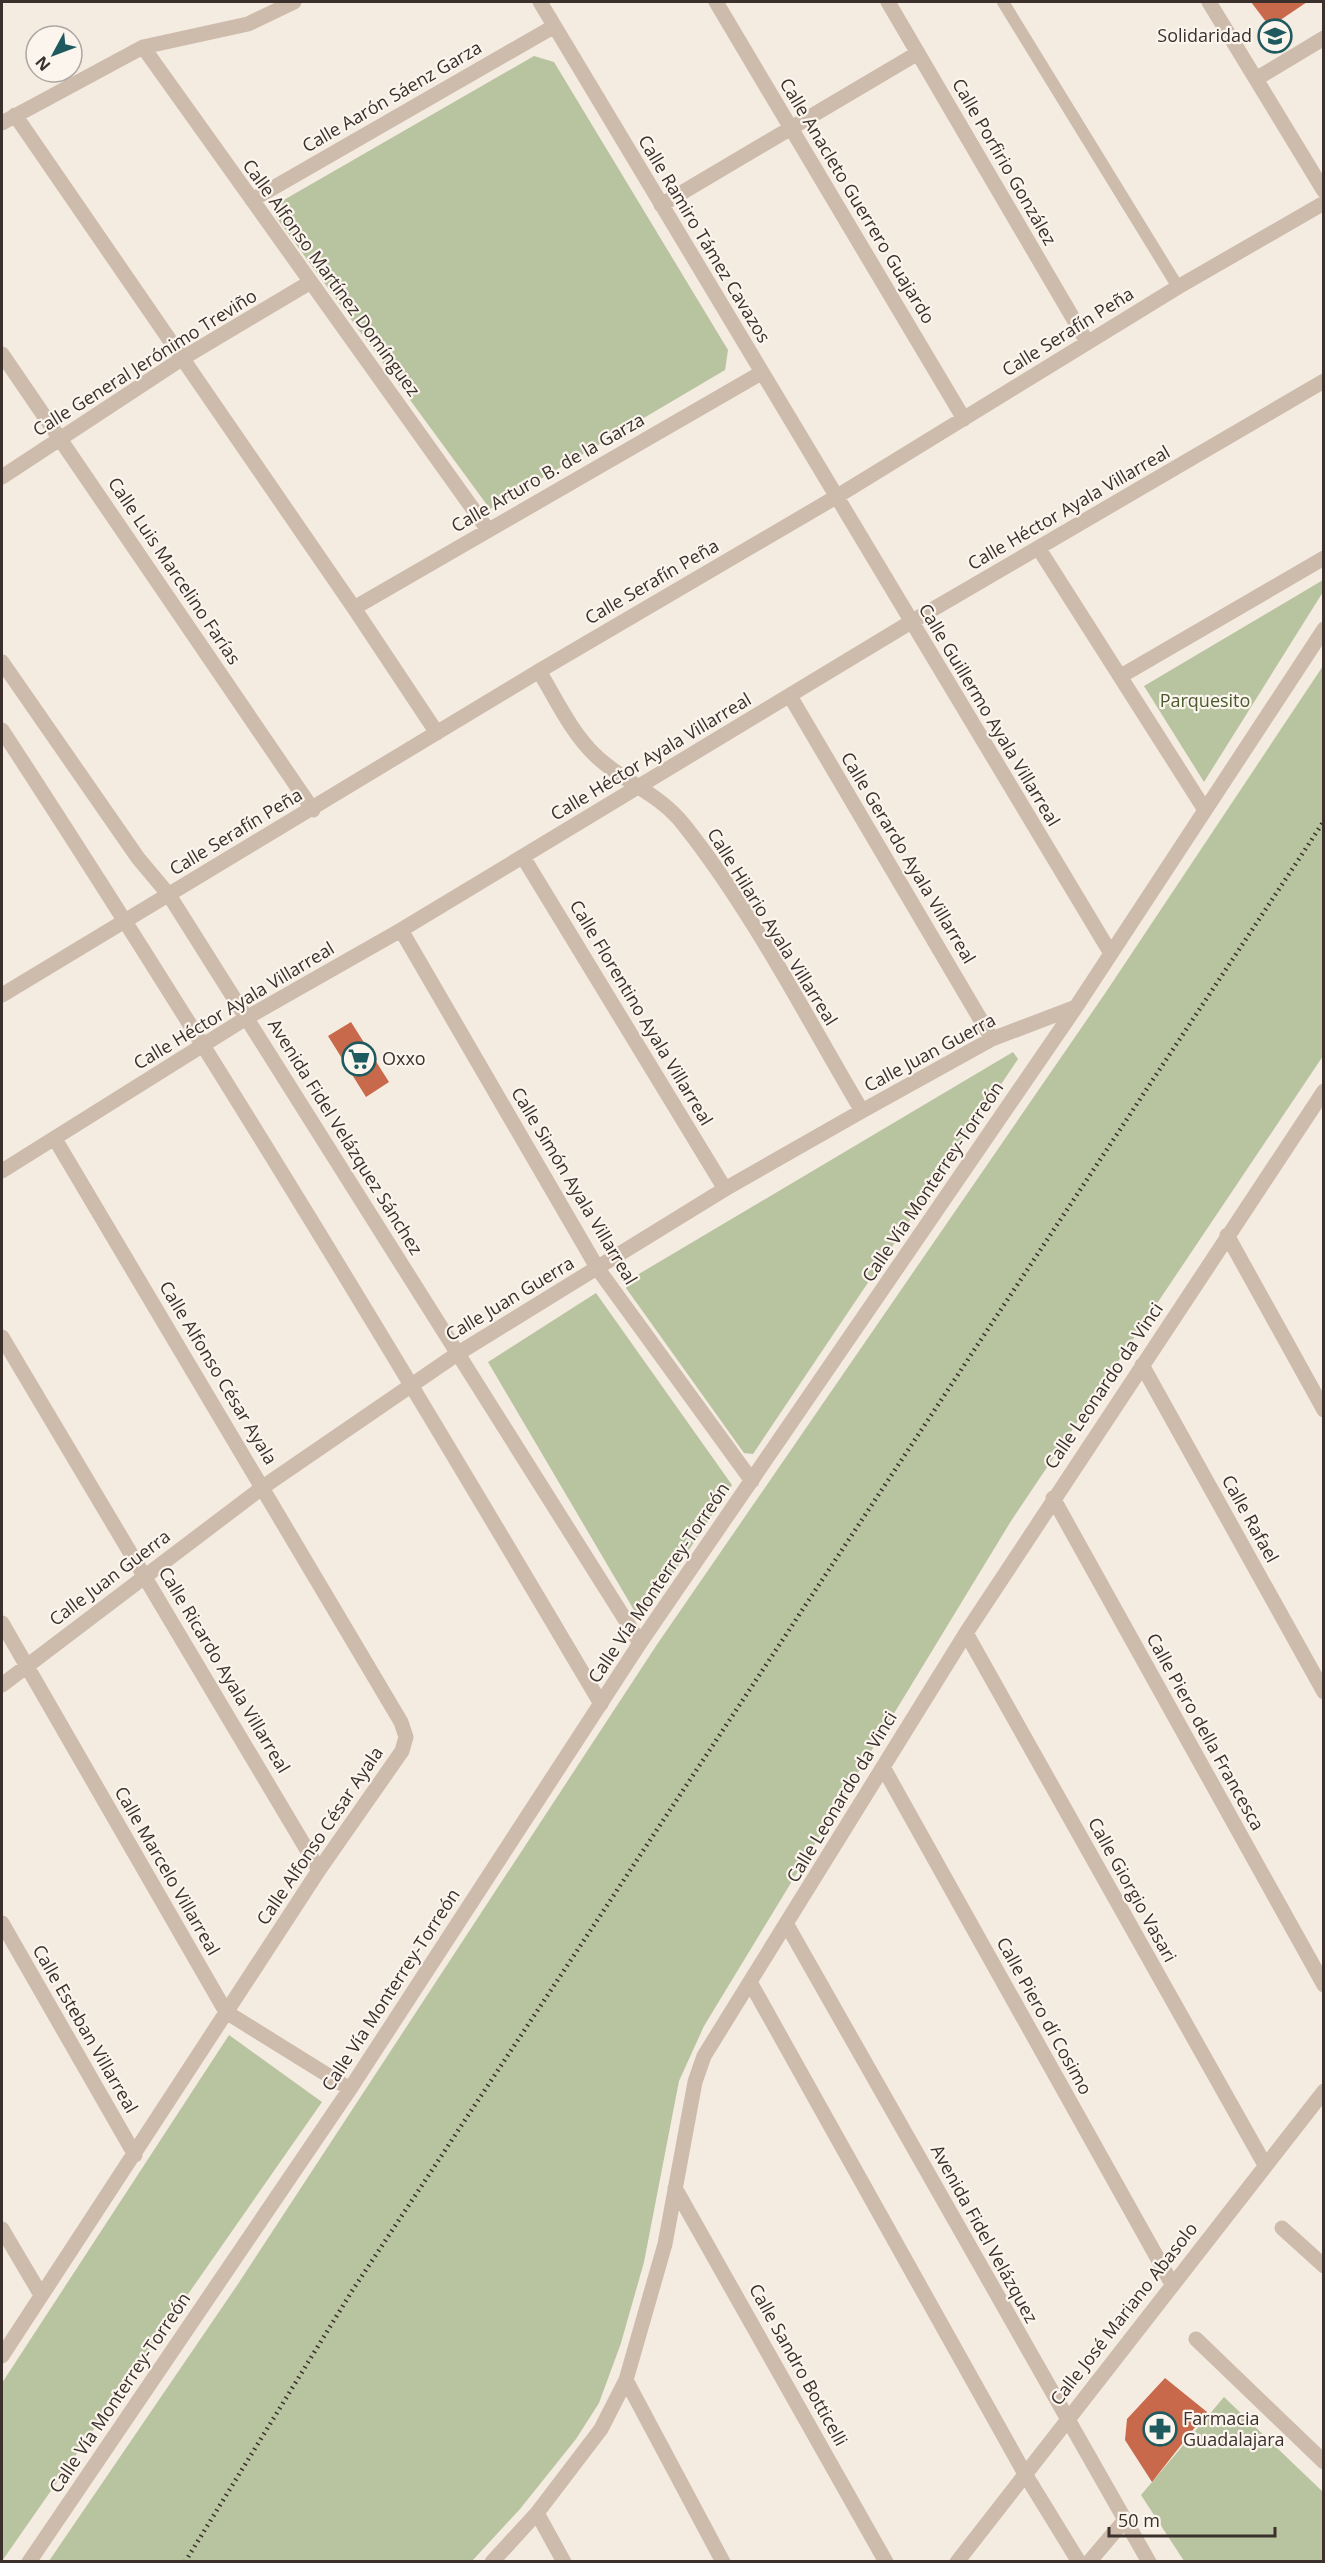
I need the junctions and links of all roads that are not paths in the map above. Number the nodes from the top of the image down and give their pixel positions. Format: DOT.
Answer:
graph roads {
  1 [pos="294,2"];
  2 [pos="540,2"];
  3 [pos="716,2"];
  4 [pos="888,2"];
  5 [pos="1004,2"];
  6 [pos="1209,2"];
  7 [pos="278,5"];
  8 [pos="553,27"];
  9 [pos="1323,38"];
  10 [pos="143,47"];
  11 [pos="918,53"];
  12 [pos="1256,79"];
  13 [pos="8,119"];
  14 [pos="791,129"];
  15 [pos="1323,191"];
  16 [pos="252,200"];
  17 [pos="1323,203"];
  18 [pos="661,205"];
  19 [pos="309,283"];
  20 [pos="1178,287"];
  21 [pos="1087,342"];
  22 [pos="2,354"];
  23 [pos="183,358"];
  24 [pos="761,373"];
  25 [pos="1323,381"];
  26 [pos="964,419"];
  27 [pos="61,440"];
  28 [pos="2,477"];
  29 [pos="836,496"];
  30 [pos="488,530"];
  31 [pos="1039,549"];
  32 [pos="1323,558"];
  33 [pos="354,608"];
  34 [pos="911,622"];
  35 [pos="1323,629"];
  36 [pos="2,662"];
  37 [pos="539,671"];
  38 [pos="1121,676"];
  39 [pos="790,696"];
  40 [pos="2,730"];
  41 [pos="437,733"];
  42 [pos="641,786"];
  43 [pos="313,810"];
  44 [pos="1204,810"];
  45 [pos="523,857"];
  46 [pos="169,895"];
  47 [pos="123,922"];
  48 [pos="401,930"];
  49 [pos="1110,952"];
  50 [pos="2,995"];
  51 [pos="1076,1007"];
  52 [pos="248,1017"];
  53 [pos="992,1039"];
  54 [pos="202,1045"];
  55 [pos="1321,1101"];
  56 [pos="862,1111"];
  57 [pos="56,1139"];
  58 [pos="2,1171"];
  59 [pos="725,1189"];
  60 [pos="1227,1234"];
  61 [pos="598,1269"];
  62 [pos="2,1337"];
  63 [pos="458,1354"];
  64 [pos="1142,1365"];
  65 [pos="411,1383"];
  66 [pos="1323,1410"];
  67 [pos="752,1481"];
  68 [pos="263,1487"];
  69 [pos="1053,1498"];
  70 [pos="146,1576"];
  71 [pos="2,1623"];
  72 [pos="966,1633"];
  73 [pos="640,1643"];
  74 [pos="26,1665"];
  75 [pos="2,1685"];
  76 [pos="1323,1692"];
  77 [pos="601,1704"];
  78 [pos="883,1767"];
  79 [pos="319,1870"];
  80 [pos="2,1923"];
  81 [pos="787,1924"];
  82 [pos="750,1982"];
  83 [pos="1323,1985"];
  84 [pos="226,2012"];
  85 [pos="351,2089"];
  86 [pos="1323,2091"];
  87 [pos="135,2155"];
  88 [pos="1265,2165"];
  89 [pos="675,2188"];
  90 [pos="1282,2228"];
  91 [pos="2,2229"];
  92 [pos="1323,2266"];
  93 [pos="1172,2283"];
  94 [pos="41,2295"];
  95 [pos="1196,2338"];
  96 [pos="2,2356"];
  97 [pos="626,2380"];
  98 [pos="1066,2420"];
  99 [pos="1323,2462"];
  100 [pos="1025,2474"];
  101 [pos="537,2512"];
  102 [pos="1124,2521"];
  103 [pos="1142,2558"];
  104 [pos="29,2562"];
  105 [pos="492,2562"];
  106 [pos="564,2562"];
  107 [pos="723,2562"];
  108 [pos="886,2562"];
  109 [pos="957,2562"];
  110 [pos="1079,2562"];
  111 [pos="1089,2562"];
  1 -- 7 [label="street"];
  2 -- 8 [label="street, Calle Ramiro Támez Cavazos"];
  3 -- 14 [label="street, Calle Anacleto Guerrero Guajardo"];
  4 -- 11 [label="street, Calle Porfirio González"];
  5 -- 20 [label="lane"];
  6 -- 12 [label="street"];
  7 -- 10 [label="street"];
  8 -- 16 [label="street, Calle Aarón Sáenz Garza"];
  8 -- 18 [label="street, Calle Ramiro Támez Cavazos"];
  9 -- 12 [label="street"];
  10 -- 13 [label="street"];
  10 -- 16 [label="street, Calle Alfonso Martínez Domínguez"];
  11 -- 14 [label="street"];
  11 -- 21 [label="street, Calle Porfirio González"];
  12 -- 15 [label="street"];
  13 -- 23 [label="street"];
  14 -- 18 [label="street"];
  14 -- 26 [label="street, Calle Anacleto Guerrero Guajardo"];
  16 -- 19 [label="street, Calle Alfonso Martínez Domínguez"];
  17 -- 20 [label="street, Calle Serafín Peña"];
  18 -- 24 [label="street, Calle Ramiro Támez Cavazos"];
  19 -- 23 [label="street, Calle General Jerónimo Treviño"];
  19 -- 30 [label="street, Calle Alfonso Martínez Domínguez"];
  20 -- 21 [label="street, Calle Serafín Peña"];
  21 -- 26 [label="street, Calle Serafín Peña"];
  22 -- 27 [label="street, Calle Luis Marcelino Farías"];
  23 -- 27 [label="street, Calle General Jerónimo Treviño"];
  23 -- 33 [label="street"];
  24 -- 29 [label="street, Calle Ramiro Támez Cavazos"];
  24 -- 30 [label="street, Calle Arturo B. de la Garza"];
  25 -- 31 [label="street, Calle Héctor Ayala Villarreal"];
  26 -- 29 [label="street, Calle Serafín Peña"];
  27 -- 28 [label="street, Calle General Jerónimo Treviño"];
  27 -- 43 [label="street, Calle Luis Marcelino Farías"];
  29 -- 34 [label="street, Calle Guillermo Ayala Villarreal"];
  29 -- 37 [label="street, Calle Serafín Peña"];
  30 -- 33 [label="street, Calle Arturo B. de la Garza"];
  31 -- 34 [label="street, Calle Héctor Ayala Villarreal"];
  31 -- 38 [label="street"];
  32 -- 38 [label="street"];
  33 -- 41 [label="street"];
  34 -- 39 [label="street, Calle Héctor Ayala Villarreal"];
  34 -- 49 [label="street, Calle Guillermo Ayala Villarreal"];
  35 -- 44 [label="street, Calle Vía Monterrey-Torreón"];
  36 -- 46 [label="street, Avenida Fidel Velázquez Sánchez"];
  37 -- 41 [label="street, Calle Serafín Peña"];
  37 -- 42 [label="street, Calle Hilario Ayala Villarreal"];
  38 -- 44 [label="street"];
  39 -- 42 [label="street, Calle Héctor Ayala Villarreal"];
  39 -- 53 [label="street, Calle Gerardo Ayala Villarreal"];
  40 -- 47 [label="street"];
  41 -- 43 [label="street, Calle Serafín Peña"];
  42 -- 45 [label="street, Calle Héctor Ayala Villarreal"];
  42 -- 56 [label="street, Calle Hilario Ayala Villarreal"];
  43 -- 46 [label="street, Calle Serafín Peña"];
  44 -- 49 [label="street, Calle Vía Monterrey-Torreón"];
  45 -- 48 [label="street, Calle Héctor Ayala Villarreal"];
  45 -- 59 [label="street, Calle Florentino Ayala Villarreal"];
  46 -- 47 [label="street, Calle Serafín Peña"];
  46 -- 52 [label="street, Avenida Fidel Velázquez Sánchez"];
  47 -- 50 [label="street, Calle Serafín Peña"];
  47 -- 54 [label="street"];
  48 -- 52 [label="street, Calle Héctor Ayala Villarreal"];
  48 -- 61 [label="street, Calle Simón Ayala Villarreal"];
  49 -- 51 [label="street, Calle Vía Monterrey-Torreón"];
  51 -- 53 [label="street, Calle Juan Guerra"];
  51 -- 67 [label="street, Calle Vía Monterrey-Torreón"];
  52 -- 54 [label="street, Calle Héctor Ayala Villarreal"];
  52 -- 63 [label="street, Avenida Fidel Velázquez Sánchez"];
  53 -- 56 [label="street, Calle Juan Guerra"];
  54 -- 57 [label="street, Calle Héctor Ayala Villarreal"];
  54 -- 65 [label="street"];
  55 -- 60 [label="street, Calle Leonardo da Vinci"];
  56 -- 59 [label="street, Calle Juan Guerra"];
  57 -- 58 [label="street, Calle Héctor Ayala Villarreal"];
  57 -- 68 [label="street, Calle Alfonso César Ayala"];
  59 -- 61 [label="street, Calle Juan Guerra"];
  60 -- 64 [label="street, Calle Leonardo da Vinci"];
  60 -- 66 [label="street"];
  61 -- 63 [label="street, Calle Juan Guerra"];
  61 -- 67 [label="street, Calle Simón Ayala Villarreal"];
  62 -- 70 [label="street, Calle Ricardo Ayala Villarreal"];
  63 -- 65 [label="street, Calle Juan Guerra"];
  63 -- 73 [label="street, Avenida Fidel Velázquez Sánchez"];
  64 -- 69 [label="street, Calle Leonardo da Vinci"];
  64 -- 76 [label="street, Calle Rafael"];
  65 -- 68 [label="street, Calle Juan Guerra"];
  65 -- 77 [label="street"];
  67 -- 73 [label="street, Calle Vía Monterrey-Torreón"];
  68 -- 70 [label="street, Calle Juan Guerra"];
  68 -- 79 [label="street, Calle Alfonso César Ayala"];
  69 -- 72 [label="street, Calle Leonardo da Vinci"];
  69 -- 83 [label="street, Calle Piero della Francesca"];
  70 -- 74 [label="street, Calle Juan Guerra"];
  70 -- 79 [label="street, Calle Ricardo Ayala Villarreal"];
  71 -- 74 [label="street, Calle Marcelo Villarreal"];
  72 -- 78 [label="street, Calle Leonardo da Vinci"];
  72 -- 88 [label="street, Calle Giorgio Vasari"];
  73 -- 77 [label="street, Calle Vía Monterrey-Torreón"];
  74 -- 75 [label="street, Calle Juan Guerra"];
  74 -- 84 [label="street, Calle Marcelo Villarreal"];
  77 -- 85 [label="street, Calle Vía Monterrey-Torreón"];
  78 -- 81 [label="street, Calle Leonardo da Vinci"];
  78 -- 93 [label="street, Calle Piero dí Cosimo"];
  79 -- 84 [label="street, Calle Alfonso César Ayala"];
  80 -- 87 [label="street, Calle Esteban Villarreal"];
  81 -- 82 [label="street, Calle Leonardo da Vinci"];
  81 -- 98 [label="street, Avenida Fidel Velázquez"];
  82 -- 89 [label="street, Calle Leonardo da Vinci"];
  82 -- 100 [label="street"];
  84 -- 85 [label="street, Calle Marcelo Villarreal"];
  84 -- 87 [label="street, Calle Alfonso César Ayala"];
  85 -- 104 [label="street, Calle Vía Monterrey-Torreón"];
  86 -- 88 [label="street, Calle José Mariano Abasolo"];
  87 -- 94 [label="street, Calle Alfonso César Ayala"];
  88 -- 93 [label="street, Calle José Mariano Abasolo"];
  89 -- 97 [label="street, Calle Leonardo da Vinci"];
  89 -- 108 [label="street, Calle Sandro Botticelli"];
  90 -- 92 [label="street"];
  91 -- 94 [label="street"];
  93 -- 98 [label="street, Calle José Mariano Abasolo"];
  94 -- 96 [label="street, Calle Alfonso César Ayala"];
  95 -- 99 [label="street"];
  97 -- 101 [label="street, Calle Leonardo da Vinci"];
  97 -- 107 [label="street"];
  98 -- 100 [label="street, Calle José Mariano Abasolo"];
  98 -- 102 [label="street, Avenida Fidel Velázquez"];
  100 -- 109 [label="street, Calle José Mariano Abasolo"];
  100 -- 110 [label="street"];
  101 -- 105 [label="street, Calle Leonardo da Vinci"];
  101 -- 106 [label="street"];
  102 -- 103 [label="street, Avenida Fidel Velázquez"];
  102 -- 111 [label="street"];
}
